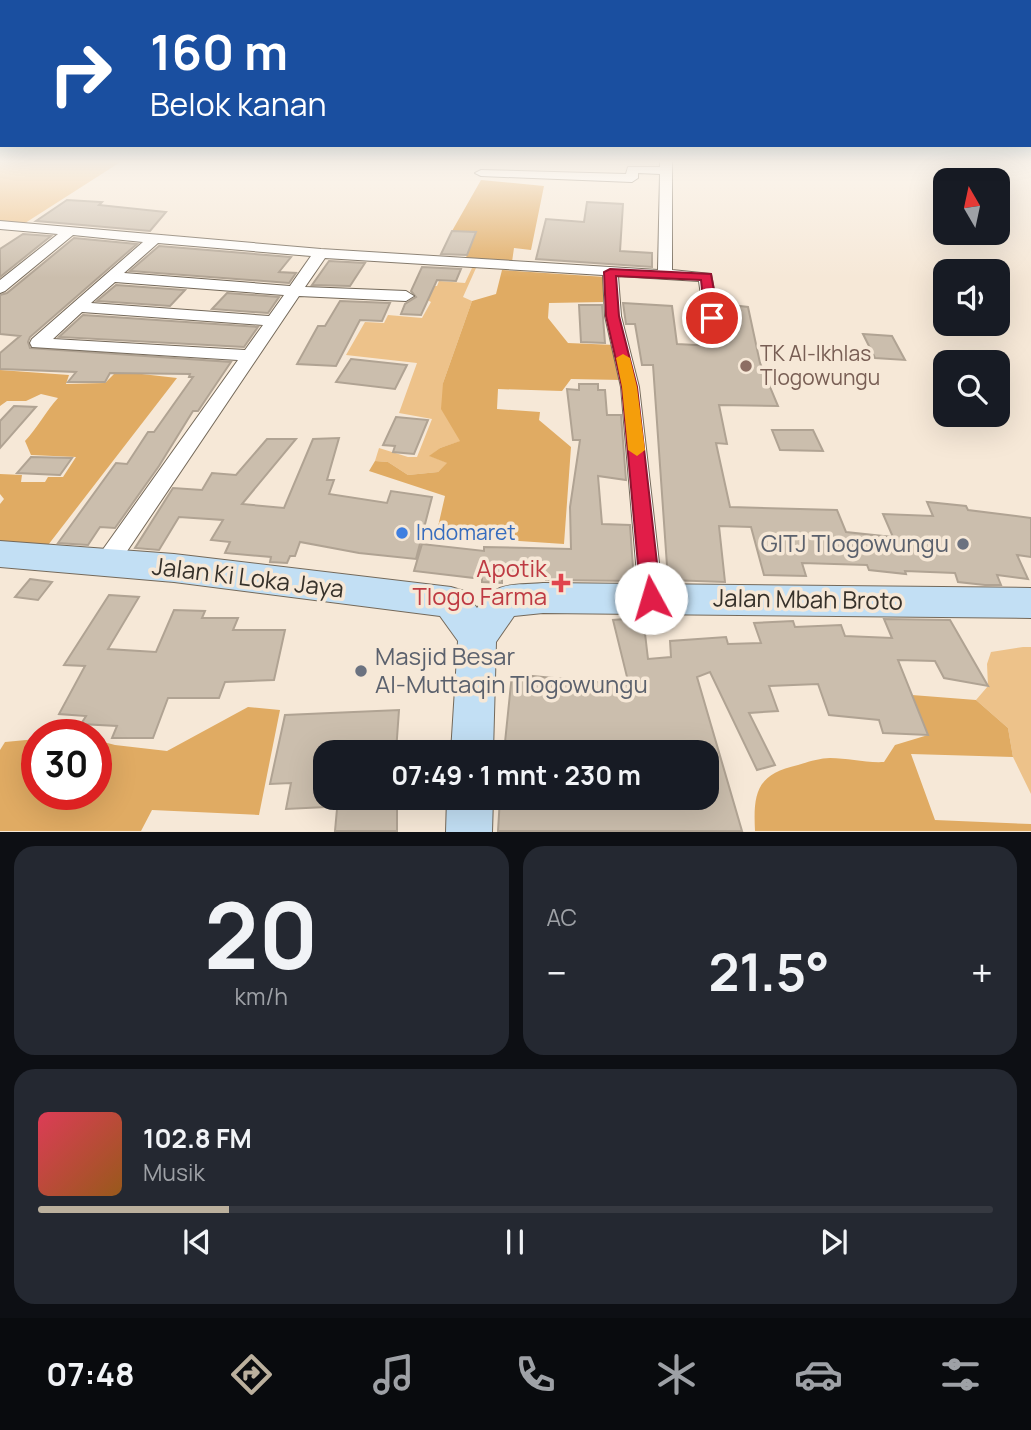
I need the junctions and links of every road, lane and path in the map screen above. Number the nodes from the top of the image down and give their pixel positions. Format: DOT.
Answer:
graph roads {
  1 [pos="666,200"];
  2 [pos="0,225"];
  3 [pos="69,232"];
  4 [pos="154,239"];
  5 [pos="321,253"];
  6 [pos="610,272"];
  7 [pos="665,275"];
  8 [pos="111,276"];
  9 [pos="0,288"];
  10 [pos="293,291"];
  11 [pos="406,296"];
  12 [pos="78,307"];
  13 [pos="274,321"];
  14 [pos="715,339"];
  15 [pos="250,355"];
  16 [pos="0,554"];
  17 [pos="107,562"];
  18 [pos="651,598"];
  19 [pos="451,602"];
  20 [pos="503,602"];
  21 [pos="1031,603"];
  22 [pos="477,638"];
  23 [pos="473,740"];
  24 [pos="470,810"];
  25 [pos="469,831"];
  1 -- 7 [label="street"];
  2 -- 3 [label="street"];
  3 -- 4 [label="street"];
  3 -- 9 [label="street"];
  4 -- 5 [label="street"];
  4 -- 8 [label="street"];
  5 -- 6 [label="street"];
  5 -- 10 [label="street"];
  6 -- 7 [label="street"];
  6 -- 18 [label="street"];
  7 -- 14 [label="street"];
  8 -- 10 [label="street"];
  8 -- 12 [label="street"];
  10 -- 11 [label="street"];
  10 -- 13 [label="street"];
  12 -- 13 [label="street"];
  12 -- 15 [label="street"];
  13 -- 15 [label="street"];
  15 -- 17 [label="street"];
  16 -- 17 [label="main road, Jalan Ki Loka Jaya"];
  17 -- 19 [label="main road, Jalan Ki Loka Jaya"];
  18 -- 20 [label="main road, Jalan Mbah Broto"];
  18 -- 21 [label="main road, Jalan Mbah Broto"];
  19 -- 20 [label="main road, Jalan Ki Loka Jaya"];
  19 -- 22 [label="main road"];
  20 -- 22 [label="main road"];
  22 -- 23 [label="main road"];
  24 -- 25 [label="main road"];
}
